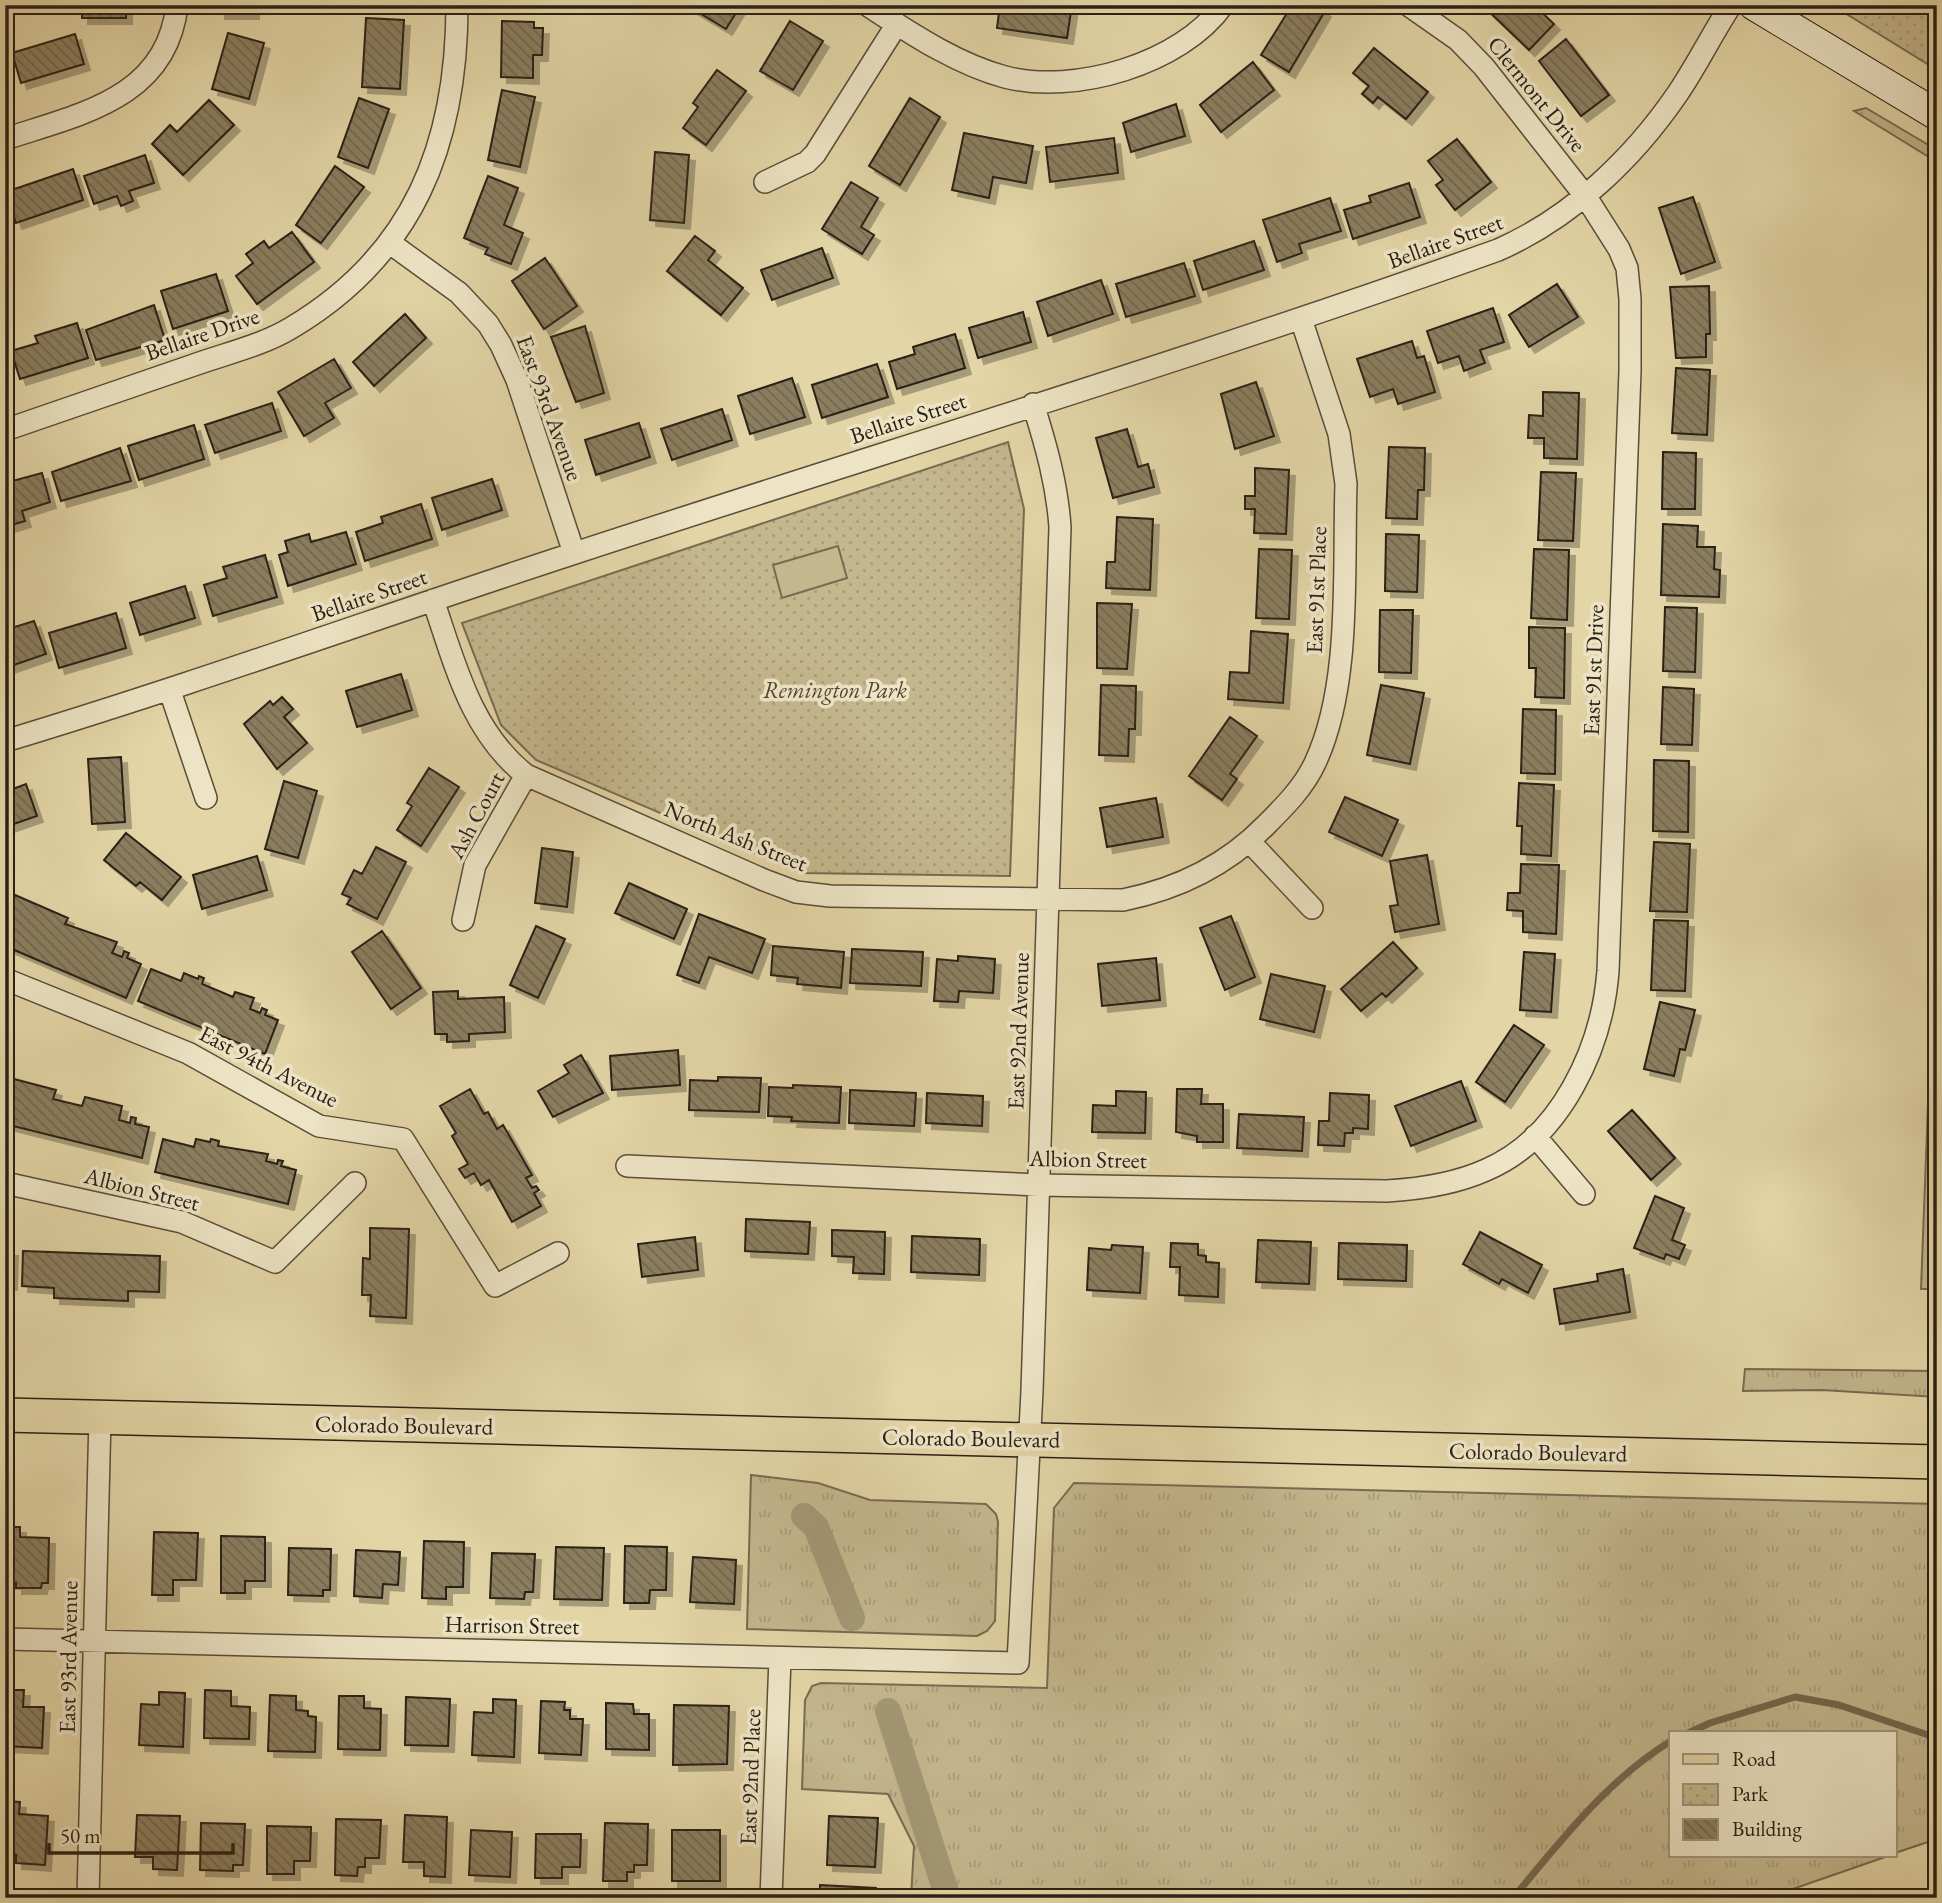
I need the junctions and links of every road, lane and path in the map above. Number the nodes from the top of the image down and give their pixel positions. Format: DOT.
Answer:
graph roads {
  1 [pos="177,5"];
  2 [pos="457,5"];
  3 [pos="867,5"];
  4 [pos="1223,5"];
  5 [pos="1408,5"];
  6 [pos="1731,5"];
  7 [pos="1754,5"];
  8 [pos="897,24"];
  9 [pos="1937,115"];
  10 [pos="5,139"];
  11 [pos="765,182"];
  12 [pos="1586,197"];
  13 [pos="390,243"];
  14 [pos="1301,319"];
  15 [pos="1033,404"];
  16 [pos="5,430"];
  17 [pos="574,553"];
  18 [pos="433,600"];
  19 [pos="170,691"];
  20 [pos="5,741"];
  21 [pos="526,775"];
  22 [pos="206,798"];
  23 [pos="1250,842"];
  24 [pos="1049,900"];
  25 [pos="1312,908"];
  26 [pos="463,920"];
  27 [pos="5,979"];
  28 [pos="1535,1136"];
  29 [pos="627,1166"];
  30 [pos="5,1183"];
  31 [pos="355,1183"];
  32 [pos="1038,1185"];
  33 [pos="1584,1194"];
  34 [pos="558,1253"];
  35 [pos="5,1415"];
  36 [pos="100,1417"];
  37 [pos="1029,1440"];
  38 [pos="1937,1462"];
  39 [pos="5,1639"];
  40 [pos="94,1640"];
  41 [pos="780,1658"];
  42 [pos="1018,1662"];
  43 [pos="88,1898"];
  44 [pos="771,1898"];
  1 -- 10 [label="street"];
  2 -- 13 [label="street"];
  3 -- 8 [label="street"];
  4 -- 8 [label="street"];
  5 -- 12 [label="street, Clermont Drive"];
  6 -- 12 [label="street, Bellaire Street"];
  7 -- 9 [label="street"];
  8 -- 11 [label="street"];
  12 -- 14 [label="street, Bellaire Street"];
  12 -- 28 [label="street, East 91st Drive"];
  13 -- 16 [label="street, Bellaire Drive"];
  13 -- 17 [label="street, East 93rd Avenue"];
  14 -- 15 [label="street, Bellaire Street"];
  14 -- 23 [label="street, East 91st Place"];
  15 -- 17 [label="street, Bellaire Street"];
  15 -- 24 [label="street, East 92nd Avenue"];
  17 -- 18 [label="street, Bellaire Street"];
  18 -- 19 [label="street, Bellaire Street"];
  18 -- 21 [label="street, North Ash Street"];
  19 -- 20 [label="street, Bellaire Street"];
  19 -- 22 [label="street"];
  21 -- 24 [label="street, North Ash Street"];
  21 -- 26 [label="street, Ash Court"];
  23 -- 24 [label="street, North Ash Street"];
  23 -- 25 [label="street"];
  24 -- 32 [label="street, East 92nd Avenue"];
  27 -- 34 [label="street, East 94th Avenue"];
  28 -- 32 [label="street, Albion Street"];
  28 -- 33 [label="street"];
  29 -- 32 [label="street, Albion Street"];
  30 -- 31 [label="street, Albion Street"];
  32 -- 37 [label="street, East 92nd Avenue"];
  35 -- 36 [label="main road, Colorado Boulevard"];
  36 -- 37 [label="main road, Colorado Boulevard"];
  36 -- 40 [label="street, East 93rd Avenue"];
  37 -- 38 [label="main road, Colorado Boulevard"];
  37 -- 42 [label="street, East 92nd Avenue"];
  39 -- 40 [label="street, Harrison Street"];
  40 -- 41 [label="street, Harrison Street"];
  40 -- 43 [label="street, East 93rd Avenue"];
  41 -- 42 [label="street, Harrison Street"];
  41 -- 44 [label="street, East 92nd Place"];
}
